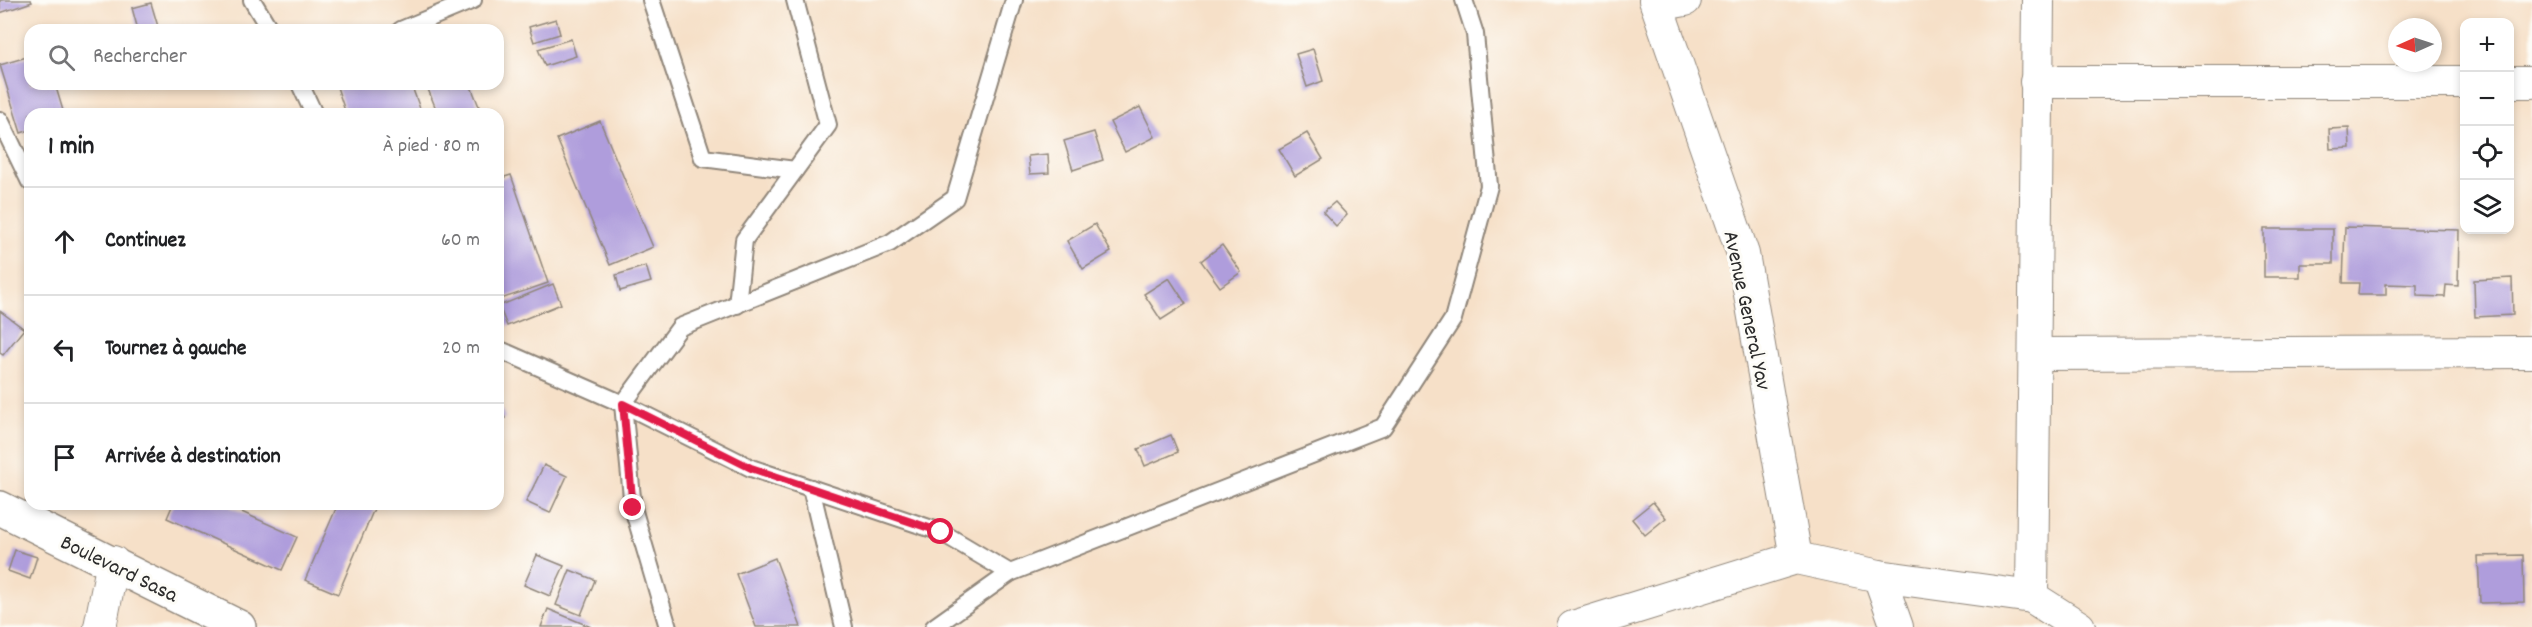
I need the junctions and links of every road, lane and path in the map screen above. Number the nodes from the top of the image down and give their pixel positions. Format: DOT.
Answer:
graph roads {
  1 [pos="252,0"];
  2 [pos="473,0"];
  3 [pos="651,0"];
  4 [pos="795,0"];
  5 [pos="1014,0"];
  6 [pos="1464,0"];
  7 [pos="2038,0"];
  8 [pos="1665,2"];
  9 [pos="266,24"];
  10 [pos="415,24"];
  11 [pos="2036,82"];
  12 [pos="2460,82"];
  13 [pos="2514,82"];
  14 [pos="2532,82"];
  15 [pos="303,90"];
  16 [pos="311,108"];
  17 [pos="0,120"];
  18 [pos="24,170"];
  19 [pos="795,170"];
  20 [pos="737,305"];
  21 [pos="504,352"];
  22 [pos="2532,352"];
  23 [pos="2035,354"];
  24 [pos="623,404"];
  25 [pos="811,488"];
  26 [pos="0,508"];
  27 [pos="1796,558"];
  28 [pos="112,562"];
  29 [pos="1010,573"];
  30 [pos="1879,576"];
  31 [pos="2032,597"];
  32 [pos="100,627"];
  33 [pos="239,627"];
  34 [pos="668,627"];
  35 [pos="844,627"];
  36 [pos="933,627"];
  37 [pos="1573,627"];
  38 [pos="1897,627"];
  39 [pos="2079,627"];
  1 -- 9 [label="lane"];
  2 -- 10 [label="lane"];
  3 -- 19 [label="lane"];
  4 -- 19 [label="lane"];
  5 -- 20 [label="lane"];
  6 -- 29 [label="lane"];
  7 -- 11 [label="street"];
  8 -- 27 [label="street, Avenue General Yav"];
  11 -- 12 [label="street"];
  11 -- 23 [label="street"];
  13 -- 14 [label="street"];
  15 -- 16 [label="lane"];
  17 -- 18 [label="lane"];
  19 -- 20 [label="lane"];
  20 -- 24 [label="lane"];
  21 -- 24 [label="lane"];
  22 -- 23 [label="street"];
  23 -- 31 [label="street"];
  24 -- 25 [label="lane"];
  24 -- 34 [label="lane"];
  25 -- 29 [label="lane"];
  25 -- 35 [label="lane"];
  26 -- 28 [label="street, Boulevard Sasa"];
  27 -- 30 [label="street"];
  27 -- 37 [label="street"];
  28 -- 32 [label="street"];
  28 -- 33 [label="street, Boulevard Sasa"];
  29 -- 36 [label="lane"];
  30 -- 31 [label="street"];
  30 -- 38 [label="street"];
  31 -- 39 [label="street"];
}
